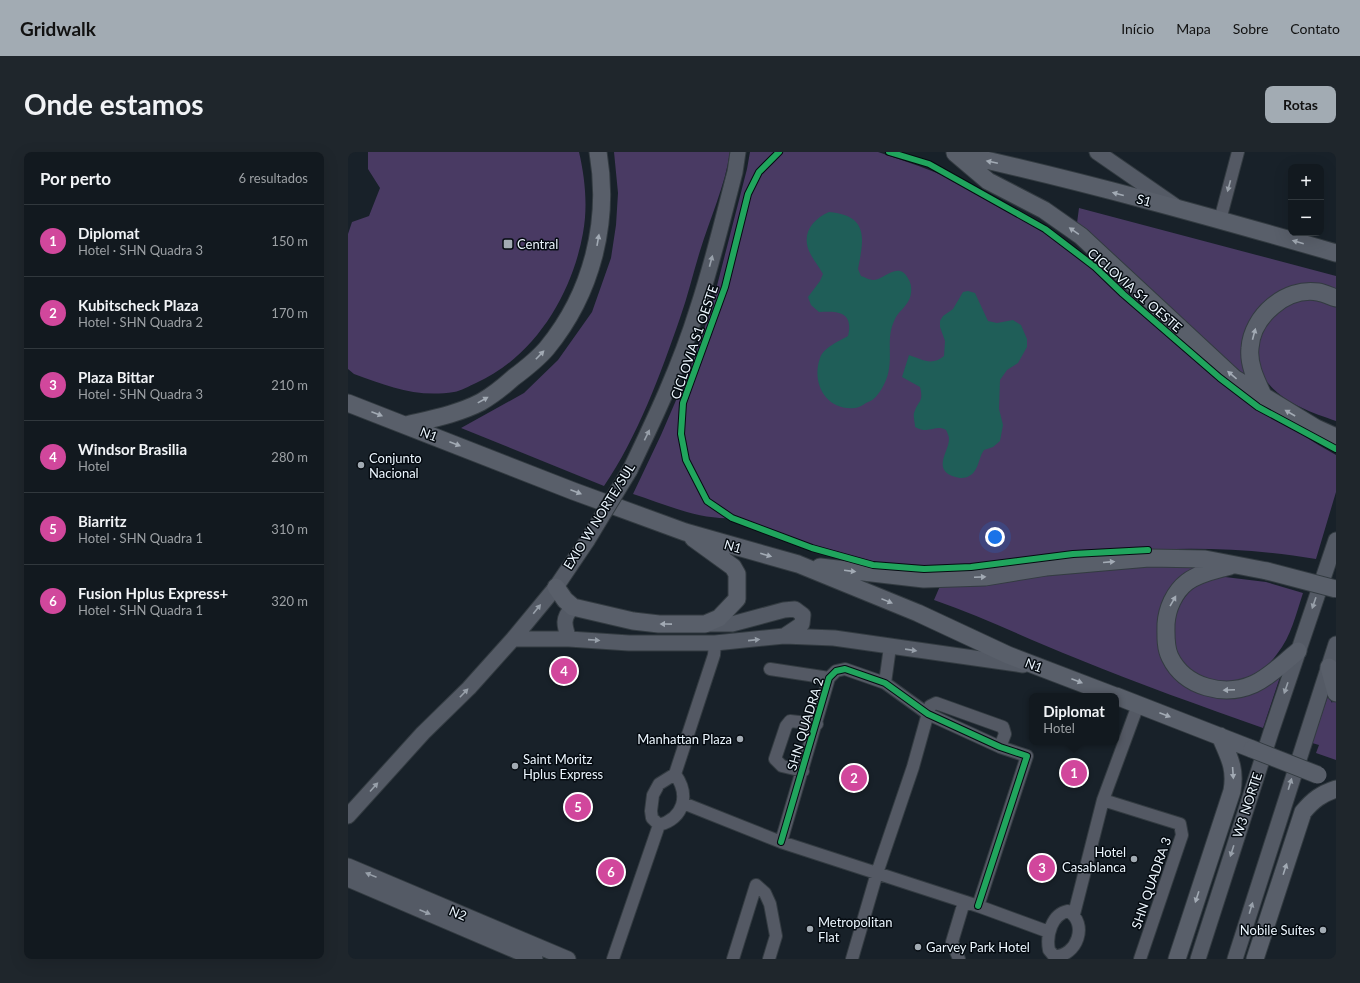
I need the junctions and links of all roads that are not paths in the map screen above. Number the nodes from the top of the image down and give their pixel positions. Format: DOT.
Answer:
graph roads {
  1 [pos="598,152"];
  2 [pos="738,152"];
  3 [pos="1097,152"];
  4 [pos="1238,152"];
  5 [pos="953,153"];
  6 [pos="1183,211"];
  7 [pos="1220,220"];
  8 [pos="1336,253"];
  9 [pos="1336,298"];
  10 [pos="1264,398"];
  11 [pos="348,403"];
  12 [pos="406,425"];
  13 [pos="1336,437"];
  14 [pos="685,532"];
  15 [pos="1336,540"];
  16 [pos="798,564"];
  17 [pos="1232,566"];
  18 [pos="556,586"];
  19 [pos="1336,589"];
  20 [pos="573,607"];
  21 [pos="705,624"];
  22 [pos="784,636"];
  23 [pos="513,639"];
  24 [pos="569,639"];
  25 [pos="715,643"];
  26 [pos="1336,644"];
  27 [pos="890,647"];
  28 [pos="1298,651"];
  29 [pos="1329,667"];
  30 [pos="1040,668"];
  31 [pos="770,669"];
  32 [pos="829,678"];
  33 [pos="885,683"];
  34 [pos="1108,693"];
  35 [pos="1336,693"];
  36 [pos="1119,697"];
  37 [pos="1138,704"];
  38 [pos="928,714"];
  39 [pos="817,724"];
  40 [pos="1220,736"];
  41 [pos="1000,747"];
  42 [pos="803,771"];
  43 [pos="675,774"];
  44 [pos="1336,782"];
  45 [pos="1336,789"];
  46 [pos="1103,800"];
  47 [pos="683,803"];
  48 [pos="348,816"];
  49 [pos="658,825"];
  50 [pos="781,842"];
  51 [pos="348,866"];
  52 [pos="877,873"];
  53 [pos="348,879"];
  54 [pos="394,892"];
  55 [pos="964,902"];
  56 [pos="978,906"];
  57 [pos="1074,914"];
  58 [pos="489,926"];
  59 [pos="1049,932"];
  60 [pos="518,956"];
  61 [pos="562,957"];
  62 [pos="1054,957"];
  63 [pos="535,959"];
  64 [pos="613,959"];
  65 [pos="733,959"];
  66 [pos="769,959"];
  67 [pos="852,959"];
  68 [pos="959,959"];
  69 [pos="1140,959"];
  70 [pos="1177,959"];
  71 [pos="1198,959"];
  72 [pos="1235,959"];
  73 [pos="1255,959"];
  12 -- 1 [label="highway, one-way"];
  18 -- 2 [label="main road, EXIO W NORTE/SUL, one-way, bridge"];
  3 -- 6 [label="main road"];
  4 -- 7 [label="street, one-way"];
  6 -- 5 [label="highway, S1, one-way"];
  10 -- 5 [label="highway, one-way"];
  6 -- 7 [label="highway, S1"];
  8 -- 7 [label="highway, S1, one-way"];
  10 -- 9 [label="highway, one-way"];
  13 -- 10 [label="highway, one-way"];
  11 -- 12 [label="highway, N1, one-way"];
  12 -- 14 [label="highway, N1, one-way"];
  14 -- 16 [label="highway, N1, one-way"];
  14 -- 21 [label="highway"];
  15 -- 28 [label="main road, W3 NORTE, one-way"];
  16 -- 17 [label="highway, one-way"];
  16 -- 30 [label="highway, N1, one-way"];
  17 -- 19 [label="highway, bridge"];
  28 -- 17 [label="highway, one-way"];
  18 -- 20 [label="highway"];
  23 -- 18 [label="main road, EXIO W NORTE/SUL, one-way"];
  21 -- 20 [label="highway, one-way"];
  20 -- 24 [label="main road"];
  21 -- 22 [label="main road"];
  25 -- 22 [label="main road, one-way"];
  22 -- 27 [label="main road"];
  23 -- 24 [label="main road"];
  48 -- 23 [label="main road, EXIO W NORTE/SUL, one-way"];
  24 -- 25 [label="main road, one-way"];
  25 -- 43 [label="street"];
  26 -- 29 [label="main road"];
  27 -- 30 [label="main road, one-way"];
  27 -- 33 [label="street"];
  28 -- 71 [label="main road, W3 NORTE, one-way"];
  29 -- 35 [label="highway"];
  72 -- 29 [label="main road, one-way"];
  30 -- 34 [label="highway, N1, one-way"];
  31 -- 32 [label="street, SHN QUADRA 2"];
  32 -- 33 [label="street, SHN QUADRA 2"];
  32 -- 39 [label="street, SHN QUADRA 2"];
  33 -- 38 [label="street, SHN QUADRA 2"];
  36 -- 37 [label="highway, N1"];
  37 -- 40 [label="highway, N1, one-way"];
  37 -- 46 [label="street"];
  38 -- 41 [label="street, SHN QUADRA 2"];
  38 -- 41 [label="street"];
  38 -- 52 [label="street"];
  39 -- 42 [label="street, SHN QUADRA 2"];
  39 -- 42 [label="street, SHN QUADRA 2"];
  40 -- 44 [label="highway, N1, bridge"];
  40 -- 70 [label="highway, one-way"];
  41 -- 56 [label="street, SHN QUADRA 2"];
  42 -- 50 [label="street, SHN QUADRA 2"];
  43 -- 47 [label="street"];
  43 -- 49 [label="street"];
  73 -- 45 [label="highway, one-way"];
  46 -- 57 [label="street"];
  46 -- 69 [label="street, SHN QUADRA 3"];
  47 -- 49 [label="street"];
  47 -- 50 [label="street"];
  49 -- 64 [label="street"];
  50 -- 52 [label="street"];
  54 -- 51 [label="main road, N2, one-way"];
  52 -- 55 [label="street"];
  52 -- 67 [label="street"];
  53 -- 54 [label="main road"];
  54 -- 58 [label="main road, N2"];
  54 -- 60 [label="main road, N2, one-way"];
  55 -- 56 [label="street"];
  55 -- 68 [label="street"];
  56 -- 59 [label="street"];
  57 -- 59 [label="street"];
  57 -- 62 [label="street"];
  58 -- 60 [label="main road"];
  58 -- 61 [label="main road, N2"];
  59 -- 62 [label="street"];
  60 -- 61 [label="main road"];
  60 -- 63 [label="main road, N2"];
  65 -- 66 [label="street"];
}
